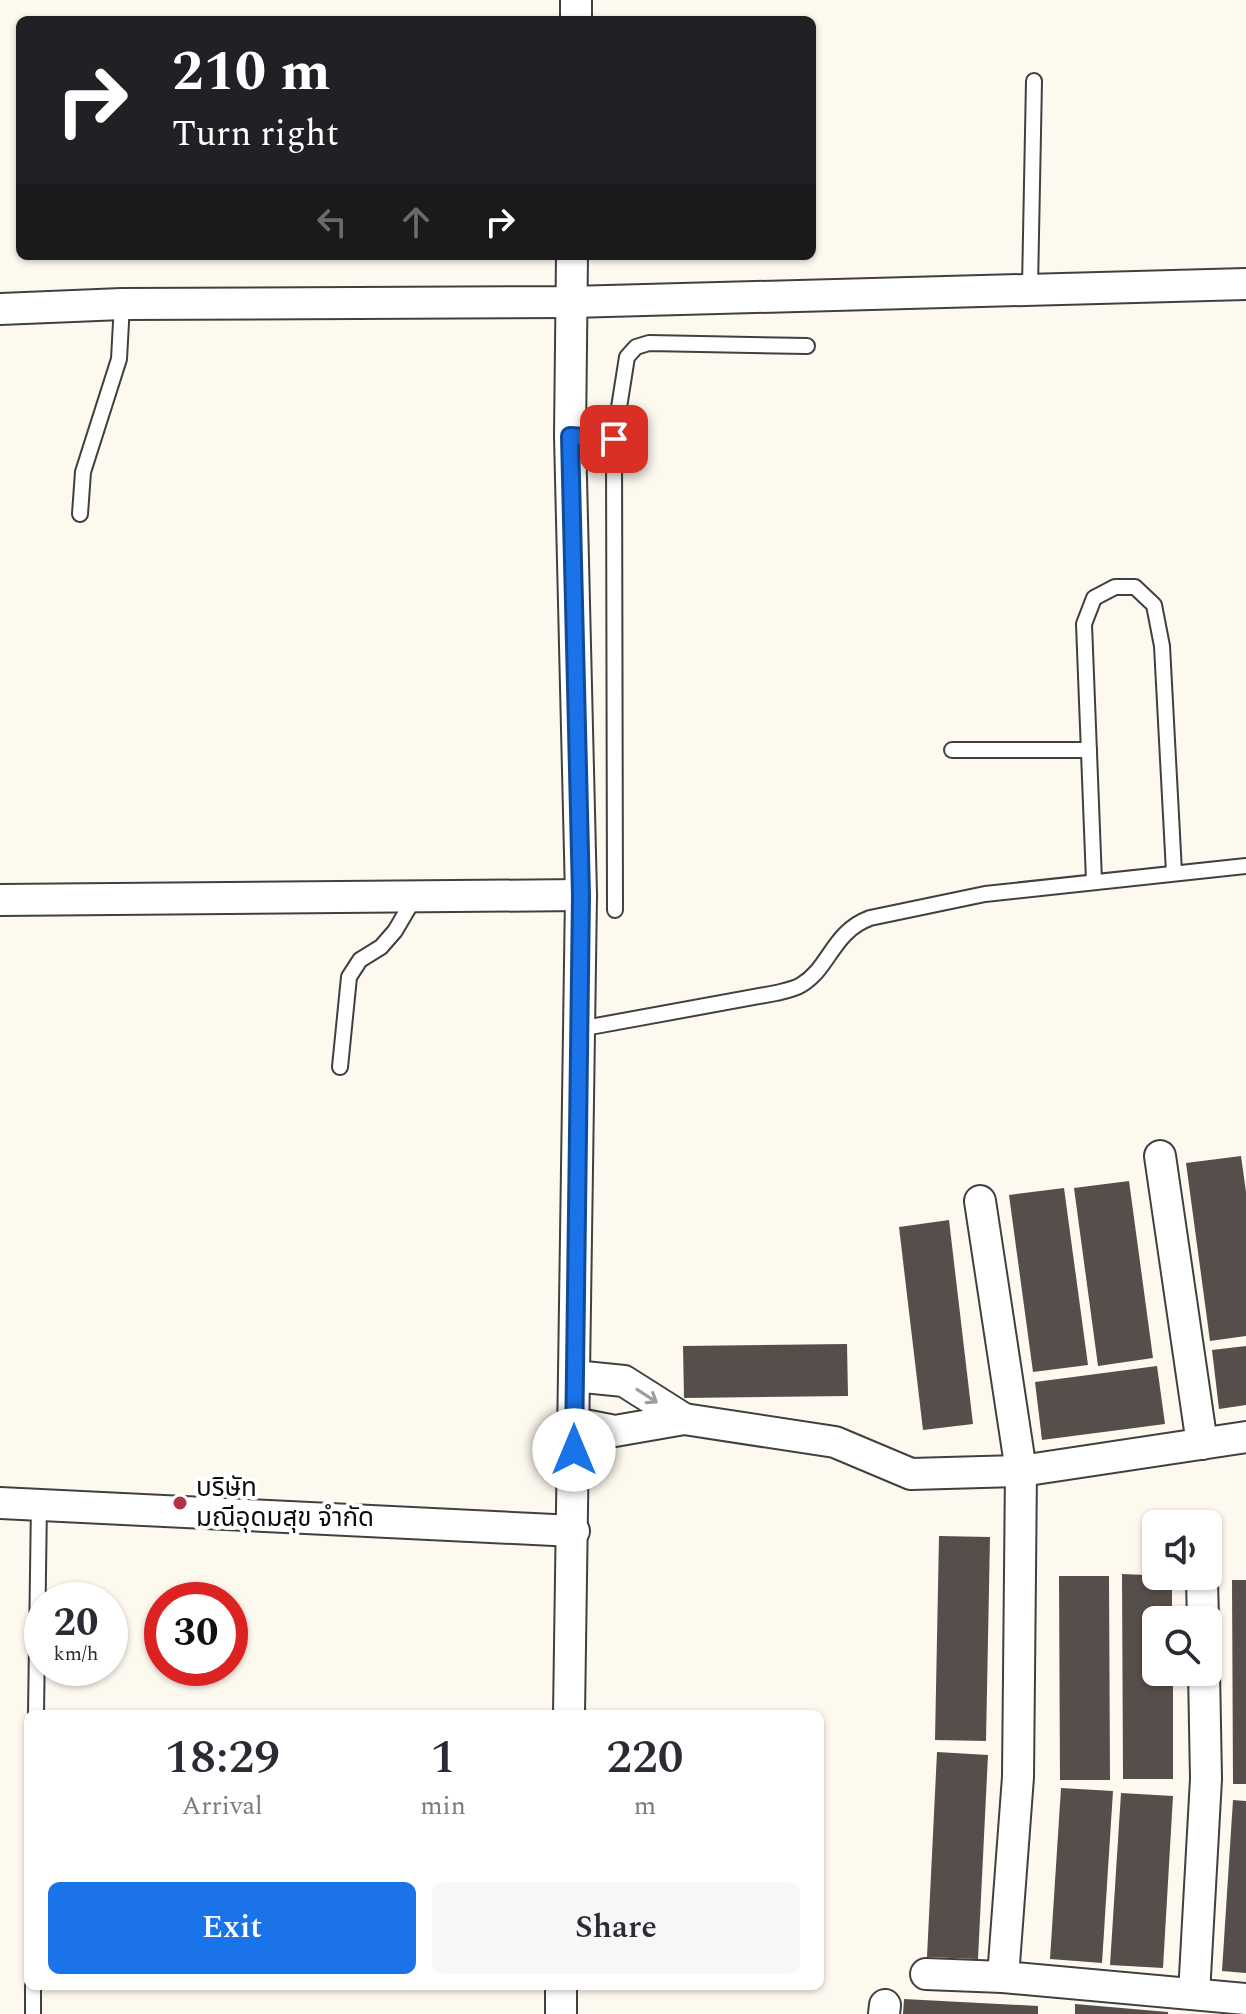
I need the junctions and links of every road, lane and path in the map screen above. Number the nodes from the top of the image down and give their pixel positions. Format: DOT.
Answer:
graph roads {
  1 [pos="1034,81"];
  2 [pos="572,260"];
  3 [pos="1246,284"];
  4 [pos="1030,287"];
  5 [pos="571,302"];
  6 [pos="122,304"];
  7 [pos="0,309"];
  8 [pos="807,346"];
  9 [pos="570,436"];
  10 [pos="614,439"];
  11 [pos="80,514"];
  12 [pos="952,750"];
  13 [pos="1089,750"];
  14 [pos="1246,866"];
  15 [pos="1174,872"];
  16 [pos="1094,881"];
  17 [pos="417,893"];
  18 [pos="581,895"];
  19 [pos="0,900"];
  20 [pos="615,910"];
  21 [pos="578,1029"];
  22 [pos="340,1067"];
  23 [pos="1160,1156"];
  24 [pos="980,1201"];
  25 [pos="574,1376"];
  26 [pos="684,1419"];
  27 [pos="574,1423"];
  28 [pos="1246,1437"];
  29 [pos="1202,1444"];
  30 [pos="1021,1471"];
  31 [pos="0,1503"];
  32 [pos="39,1503"];
  33 [pos="574,1531"];
  34 [pos="1204,1686"];
  35 [pos="36,1710"];
  36 [pos="569,1710"];
  37 [pos="926,1974"];
  38 [pos="1003,1977"];
  39 [pos="33,1990"];
  40 [pos="561,1990"];
  41 [pos="1194,1994"];
  42 [pos="1246,1999"];
  43 [pos="33,2014"];
  44 [pos="561,2014"];
  1 -- 4 [label="lane"];
  2 -- 5 [label="street"];
  3 -- 4 [label="street"];
  4 -- 5 [label="street"];
  5 -- 6 [label="street"];
  5 -- 9 [label="street"];
  6 -- 7 [label="street"];
  6 -- 11 [label="lane"];
  8 -- 10 [label="lane"];
  9 -- 10 [label="lane"];
  9 -- 18 [label="street"];
  10 -- 20 [label="lane"];
  12 -- 13 [label="lane"];
  13 -- 15 [label="lane"];
  13 -- 16 [label="lane"];
  14 -- 15 [label="lane"];
  15 -- 16 [label="lane"];
  16 -- 21 [label="lane"];
  17 -- 18 [label="street"];
  17 -- 19 [label="street"];
  17 -- 22 [label="lane"];
  18 -- 21 [label="street"];
  21 -- 25 [label="street"];
  23 -- 29 [label="street"];
  24 -- 30 [label="street"];
  25 -- 26 [label="street, one-way"];
  25 -- 27 [label="street"];
  26 -- 27 [label="street"];
  26 -- 30 [label="street"];
  27 -- 33 [label="street"];
  28 -- 29 [label="street"];
  29 -- 30 [label="street"];
  30 -- 38 [label="street"];
  31 -- 32 [label="street"];
  32 -- 33 [label="street"];
  32 -- 35 [label="lane"];
  33 -- 36 [label="street"];
  34 -- 41 [label="street"];
  37 -- 38 [label="street"];
  38 -- 41 [label="street"];
  39 -- 43 [label="lane"];
  40 -- 44 [label="street"];
  41 -- 42 [label="street"];
}
